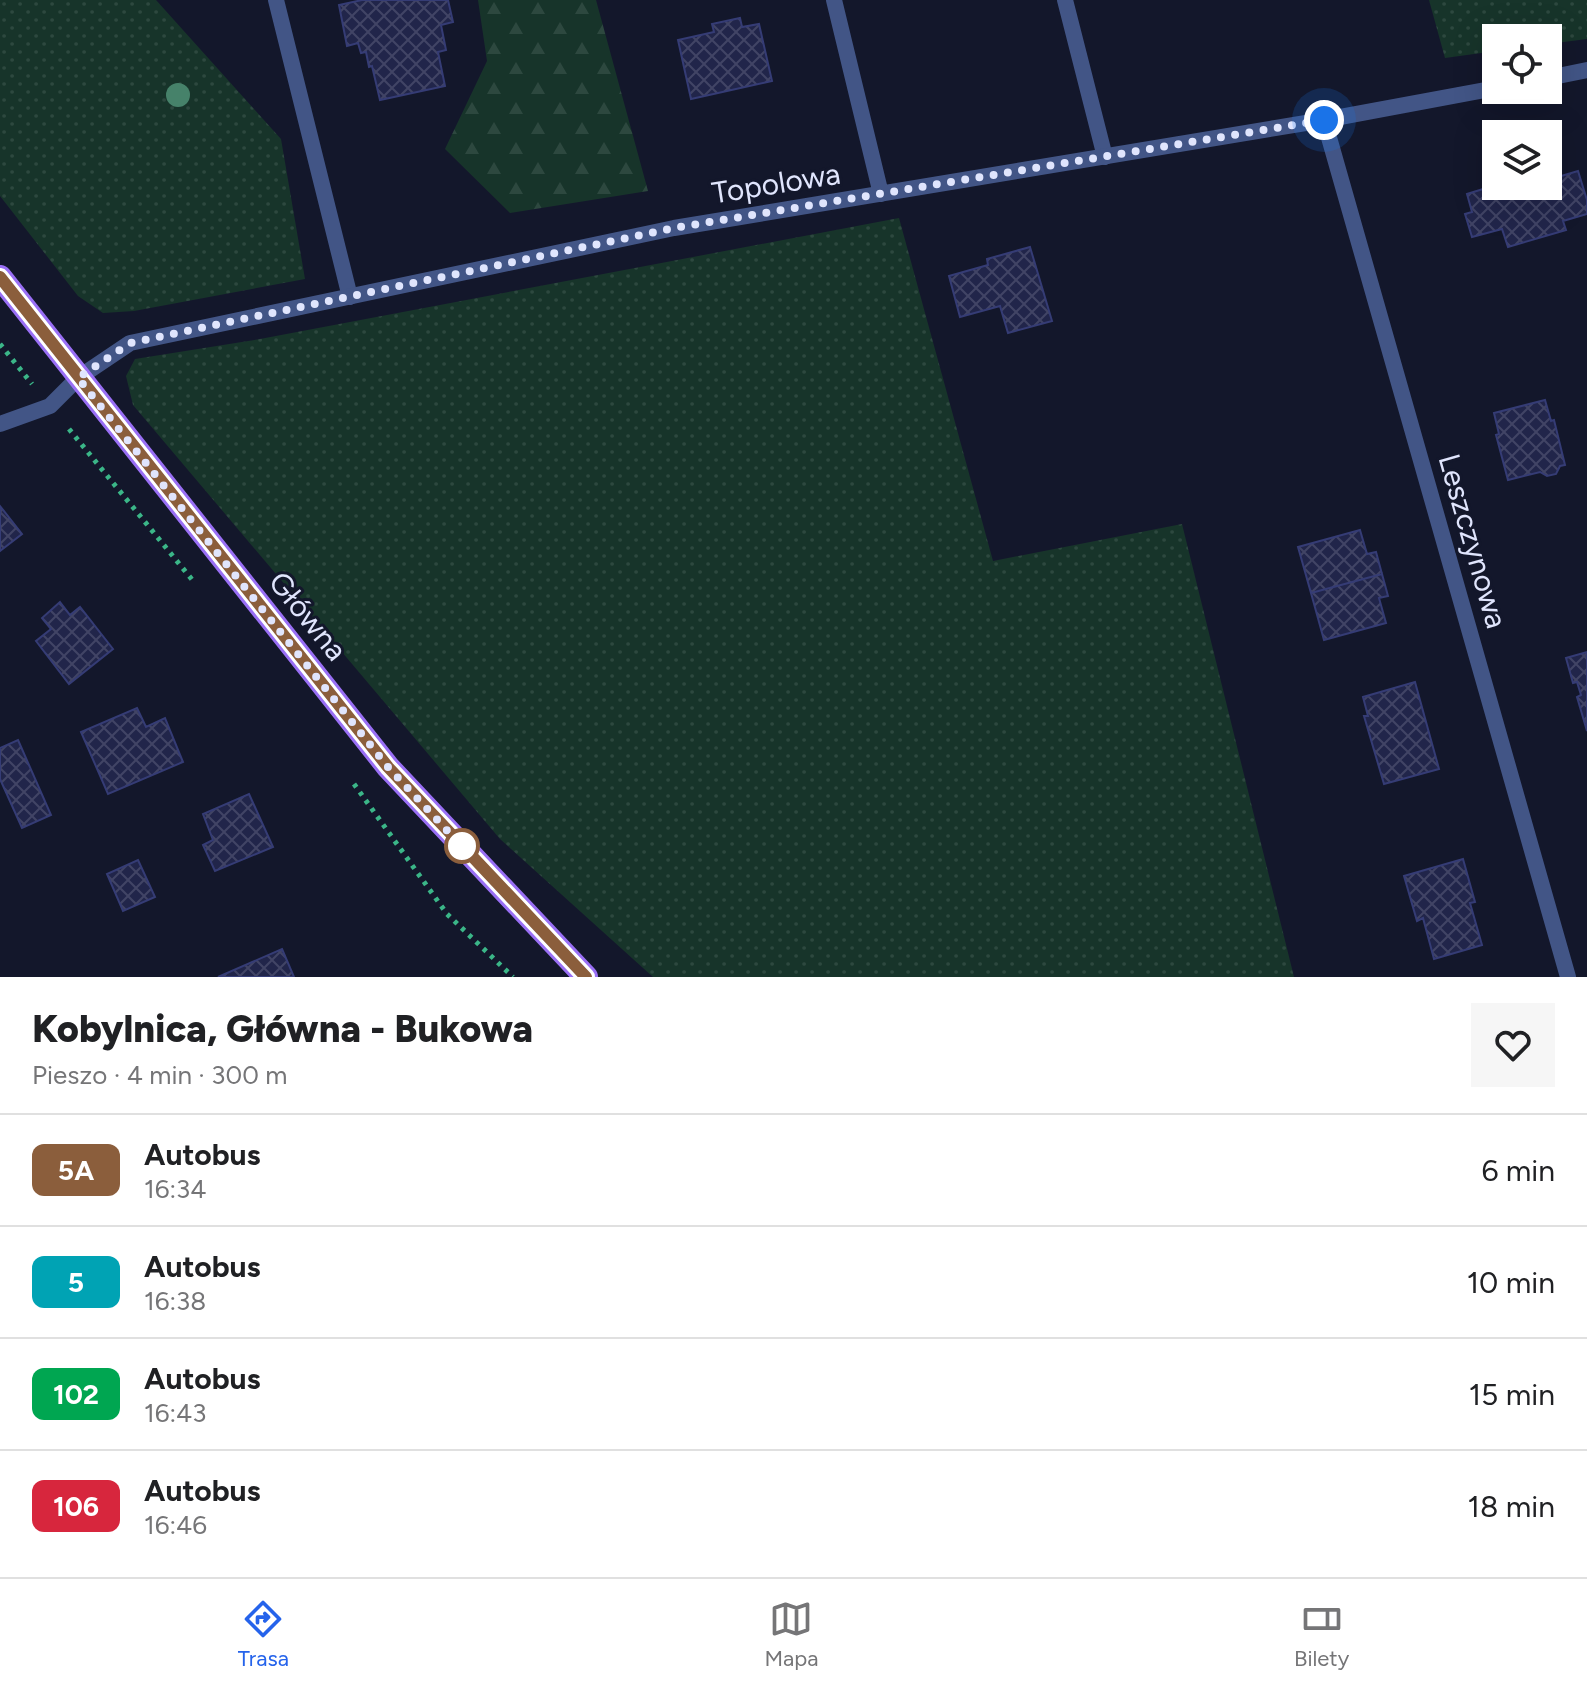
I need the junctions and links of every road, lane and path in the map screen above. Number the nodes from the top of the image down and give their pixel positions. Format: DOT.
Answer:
graph roads {
  1 [pos="276,0"];
  2 [pos="834,0"];
  3 [pos="1065,0"];
  4 [pos="1587,70"];
  5 [pos="1562,75"];
  6 [pos="1482,91"];
  7 [pos="1324,120"];
  8 [pos="1105,157"];
  9 [pos="881,194"];
  10 [pos="0,277"];
  11 [pos="350,297"];
  12 [pos="0,344"];
  13 [pos="78,378"];
  14 [pos="50,406"];
  15 [pos="0,424"];
  16 [pos="200,590"];
  17 [pos="346,773"];
  18 [pos="513,977"];
  19 [pos="586,977"];
  20 [pos="1568,977"];
  1 -- 11 [label="street"];
  2 -- 9 [label="street"];
  3 -- 8 [label="street"];
  4 -- 5 [label="street"];
  6 -- 7 [label="street, Topolowa"];
  7 -- 8 [label="street, Topolowa"];
  7 -- 20 [label="street, Leszczynowa"];
  8 -- 9 [label="street, Topolowa"];
  9 -- 11 [label="street, Topolowa"];
  10 -- 13 [label="main road, Główna"];
  11 -- 13 [label="street, Topolowa"];
  12 -- 14 [label="path"];
  13 -- 14 [label="street, Topolowa"];
  13 -- 19 [label="main road, Główna"];
  14 -- 15 [label="street"];
  14 -- 16 [label="path"];
  17 -- 18 [label="path"];
}
